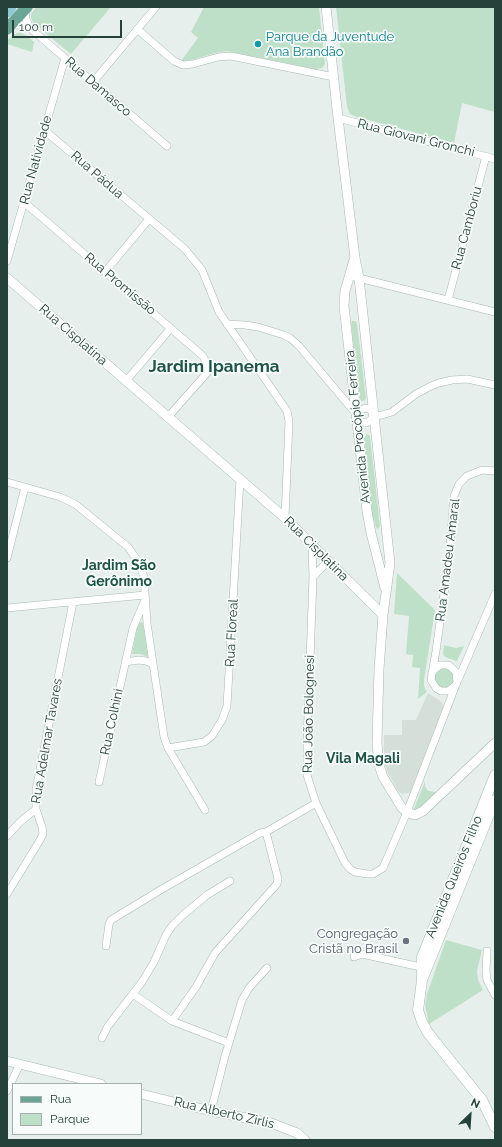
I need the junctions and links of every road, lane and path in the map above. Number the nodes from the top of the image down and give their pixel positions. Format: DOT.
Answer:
graph roads {
  1 [pos="156,7"];
  2 [pos="326,7"];
  3 [pos="26,8"];
  4 [pos="9,27"];
  5 [pos="30,28"];
  6 [pos="138,29"];
  7 [pos="65,58"];
  8 [pos="334,77"];
  9 [pos="93,82"];
  10 [pos="338,118"];
  11 [pos="44,130"];
  12 [pos="167,146"];
  13 [pos="486,156"];
  14 [pos="495,159"];
  15 [pos="24,203"];
  16 [pos="149,219"];
  17 [pos="7,261"];
  18 [pos="105,272"];
  19 [pos="354,277"];
  20 [pos="7,278"];
  21 [pos="448,300"];
  22 [pos="495,312"];
  23 [pos="227,324"];
  24 [pos="171,328"];
  25 [pos="126,381"];
  26 [pos="495,385"];
  27 [pos="357,415"];
  28 [pos="373,416"];
  29 [pos="168,417"];
  30 [pos="495,471"];
  31 [pos="240,479"];
  32 [pos="7,482"];
  33 [pos="25,487"];
  34 [pos="285,518"];
  35 [pos="312,546"];
  36 [pos="7,558"];
  37 [pos="328,561"];
  38 [pos="313,577"];
  39 [pos="386,594"];
  40 [pos="495,594"];
  41 [pos="145,598"];
  42 [pos="73,602"];
  43 [pos="7,608"];
  44 [pos="383,615"];
  45 [pos="436,653"];
  46 [pos="126,662"];
  47 [pos="153,664"];
  48 [pos="444,665"];
  49 [pos="464,667"];
  50 [pos="454,669"];
  51 [pos="432,673"];
  52 [pos="456,683"];
  53 [pos="442,691"];
  54 [pos="448,704"];
  55 [pos="494,745"];
  56 [pos="168,748"];
  57 [pos="495,775"];
  58 [pos="99,782"];
  59 [pos="495,800"];
  60 [pos="316,803"];
  61 [pos="36,810"];
  62 [pos="205,810"];
  63 [pos="407,812"];
  64 [pos="266,832"];
  65 [pos="7,836"];
  66 [pos="230,881"];
  67 [pos="454,889"];
  68 [pos="7,894"];
  69 [pos="106,946"];
  70 [pos="487,952"];
  71 [pos="354,957"];
  72 [pos="267,968"];
  73 [pos="424,968"];
  74 [pos="133,994"];
  75 [pos="495,995"];
  76 [pos="172,1021"];
  77 [pos="102,1038"];
  78 [pos="229,1043"];
  79 [pos="7,1061"];
  80 [pos="20,1064"];
  81 [pos="97,1083"];
  82 [pos="7,1091"];
  83 [pos="142,1094"];
  84 [pos="211,1111"];
  85 [pos="495,1127"];
  86 [pos="305,1140"];
  1 -- 6 [label="street"];
  2 -- 8 [label="street, Avenida Procópio Ferreira"];
  3 -- 4 [label="main road"];
  3 -- 5 [label="street"];
  4 -- 5 [label="street, Rua Damasco"];
  5 -- 7 [label="street, Rua Damasco"];
  6 -- 8 [label="street"];
  6 -- 9 [label="street"];
  7 -- 9 [label="street, Rua Damasco"];
  7 -- 11 [label="street, Rua Natividade"];
  8 -- 10 [label="street, Avenida Procópio Ferreira"];
  9 -- 12 [label="street, Rua Damasco"];
  10 -- 13 [label="street, Rua Giovani Gronchi"];
  10 -- 19 [label="street, Avenida Procópio Ferreira"];
  11 -- 15 [label="street, Rua Natividade"];
  11 -- 16 [label="street, Rua Pádua"];
  13 -- 14 [label="street, Rua Giovani Gronchi"];
  13 -- 21 [label="street, Rua Camboriu"];
  15 -- 17 [label="street, Rua Natividade"];
  15 -- 18 [label="street, Rua Promissão"];
  16 -- 18 [label="street"];
  16 -- 23 [label="street, Rua Pádua"];
  18 -- 24 [label="street, Rua Promissão"];
  19 -- 21 [label="street"];
  19 -- 27 [label="street, Avenida Procópio Ferreira"];
  19 -- 28 [label="street, Avenida Procópio Ferreira"];
  20 -- 25 [label="street, Rua Cisplatina"];
  21 -- 22 [label="street"];
  23 -- 27 [label="street"];
  23 -- 34 [label="street, Rua Pádua"];
  24 -- 25 [label="street"];
  24 -- 29 [label="street, Rua Promissão"];
  25 -- 29 [label="street, Rua Cisplatina"];
  26 -- 28 [label="street"];
  27 -- 28 [label="street"];
  27 -- 28 [label="street"];
  27 -- 39 [label="street, Avenida Procópio Ferreira"];
  28 -- 39 [label="street, Avenida Procópio Ferreira"];
  29 -- 31 [label="street, Rua Cisplatina"];
  30 -- 45 [label="street, Rua Amadeu Amaral"];
  31 -- 34 [label="street, Rua Cisplatina"];
  31 -- 56 [label="street, Rua Floreal"];
  32 -- 33 [label="street"];
  33 -- 36 [label="street"];
  33 -- 41 [label="street"];
  34 -- 35 [label="street, Rua Cisplatina"];
  35 -- 37 [label="street, Rua Cisplatina"];
  35 -- 38 [label="street, Rua João Bolognesi"];
  37 -- 38 [label="street"];
  37 -- 44 [label="street, Rua Cisplatina"];
  38 -- 60 [label="street, Rua João Bolognesi"];
  39 -- 44 [label="street, Avenida Procópio Ferreira"];
  40 -- 49 [label="street, Rua João Bolognesi"];
  41 -- 42 [label="street"];
  41 -- 46 [label="street, Rua Colhini"];
  41 -- 47 [label="street"];
  42 -- 43 [label="street"];
  42 -- 61 [label="street, Rua Adelmar Tavares"];
  44 -- 63 [label="street"];
  45 -- 48 [label="street"];
  45 -- 51 [label="street, Rua Amadeu Amaral"];
  46 -- 47 [label="street"];
  46 -- 58 [label="street, Rua Colhini"];
  47 -- 56 [label="street"];
  48 -- 50 [label="street"];
  48 -- 51 [label="street"];
  49 -- 50 [label="street"];
  49 -- 52 [label="street, Rua João Bolognesi"];
  50 -- 52 [label="street"];
  51 -- 53 [label="street"];
  52 -- 53 [label="street"];
  52 -- 54 [label="street, Rua João Bolognesi"];
  53 -- 54 [label="street"];
  54 -- 63 [label="street, Rua João Bolognesi"];
  55 -- 63 [label="street"];
  56 -- 62 [label="street"];
  57 -- 67 [label="main road, Avenida Queirós Filho"];
  59 -- 67 [label="main road, Avenida Queirós Filho"];
  60 -- 63 [label="street, Rua João Bolognesi"];
  60 -- 64 [label="street"];
  61 -- 65 [label="street"];
  61 -- 68 [label="street, Rua Adelmar Tavares"];
  64 -- 69 [label="street"];
  64 -- 76 [label="street"];
  66 -- 74 [label="street"];
  67 -- 73 [label="main road, Avenida Queirós Filho"];
  70 -- 75 [label="street"];
  71 -- 73 [label="street"];
  72 -- 78 [label="street"];
  73 -- 85 [label="main road, Avenida Queirós Filho"];
  74 -- 76 [label="street"];
  74 -- 77 [label="street"];
  76 -- 78 [label="street"];
  78 -- 84 [label="street"];
  79 -- 80 [label="street"];
  80 -- 81 [label="street"];
  80 -- 82 [label="street"];
  83 -- 84 [label="street, Rua Alberto Zirlis"];
  84 -- 86 [label="street, Rua Alberto Zirlis"];
}
